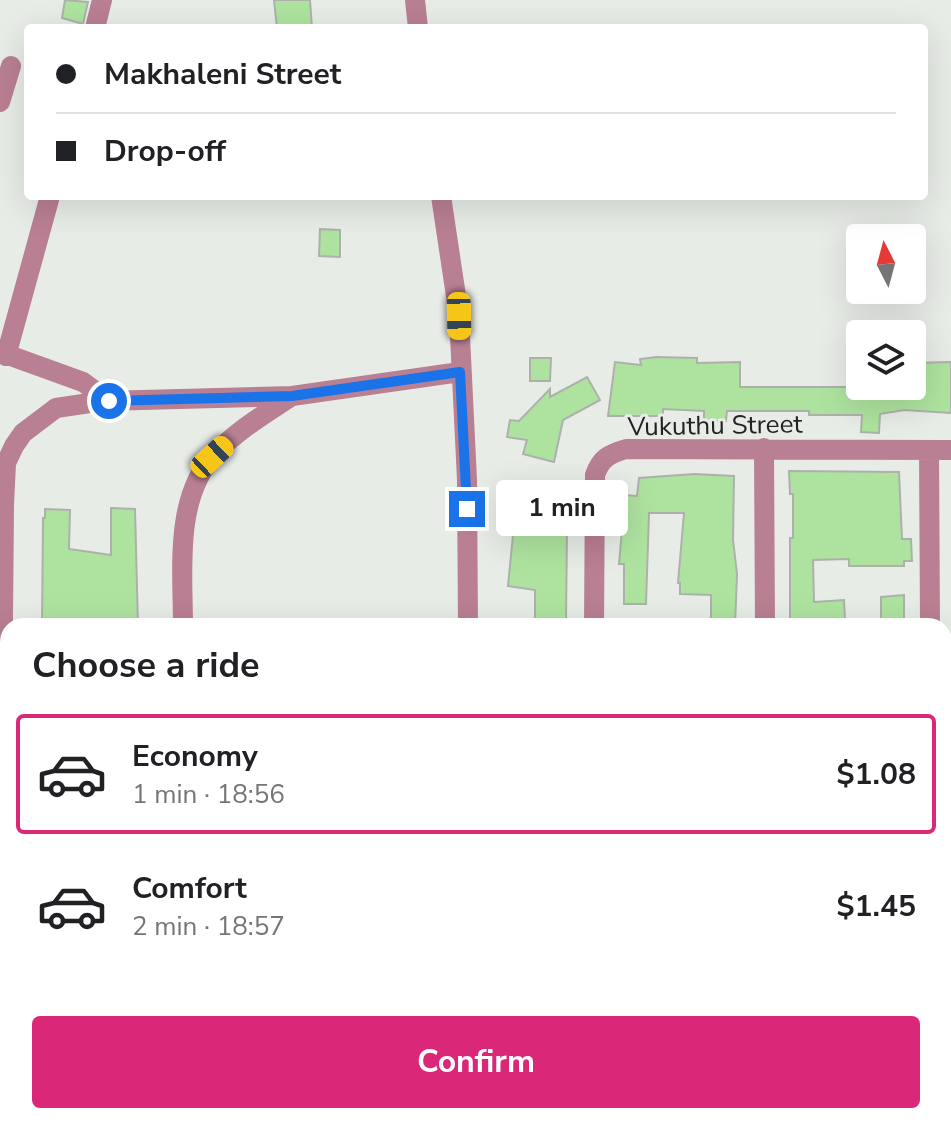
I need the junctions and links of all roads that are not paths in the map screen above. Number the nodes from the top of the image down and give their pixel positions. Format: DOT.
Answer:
graph roads {
  1 [pos="102,0"];
  2 [pos="415,0"];
  3 [pos="96,24"];
  4 [pos="418,24"];
  5 [pos="11,66"];
  6 [pos="0,102"];
  7 [pos="49,200"];
  8 [pos="442,200"];
  9 [pos="3,354"];
  10 [pos="460,372"];
  11 [pos="292,396"];
  12 [pos="106,401"];
  13 [pos="764,448"];
  14 [pos="929,450"];
  15 [pos="951,450"];
  16 [pos="3,477"];
  17 [pos="2,618"];
  18 [pos="183,618"];
  19 [pos="468,618"];
  20 [pos="594,618"];
  21 [pos="765,618"];
  22 [pos="930,618"];
  1 -- 3 [label="street"];
  2 -- 4 [label="street"];
  5 -- 6 [label="street"];
  7 -- 9 [label="street"];
  8 -- 10 [label="street"];
  9 -- 12 [label="street"];
  10 -- 11 [label="street"];
  10 -- 19 [label="street"];
  11 -- 12 [label="street"];
  11 -- 18 [label="street"];
  12 -- 16 [label="street"];
  13 -- 14 [label="street, Vukuthu Street"];
  13 -- 20 [label="street, Vukuthu Street"];
  13 -- 21 [label="street"];
  14 -- 15 [label="street, Vukuthu Street"];
  14 -- 22 [label="street"];
  16 -- 17 [label="street"];
}
